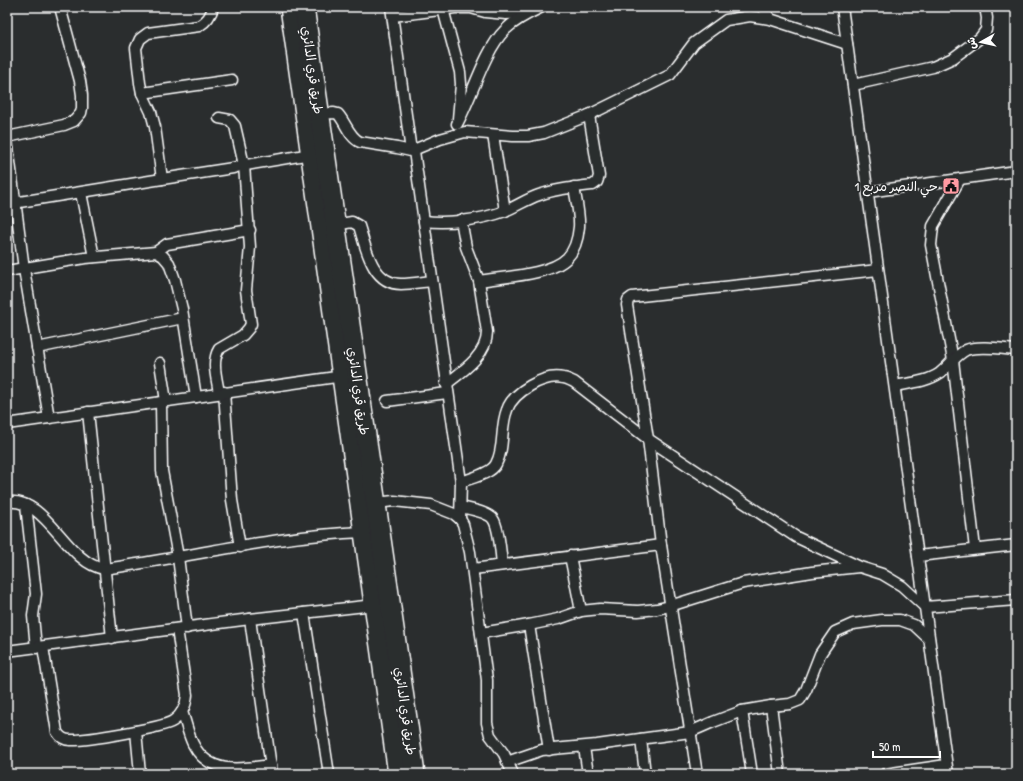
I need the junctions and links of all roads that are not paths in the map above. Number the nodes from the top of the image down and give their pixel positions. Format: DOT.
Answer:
graph roads {
  1 [pos="60,7"];
  2 [pos="213,7"];
  3 [pos="290,7"];
  4 [pos="304,7"];
  5 [pos="455,7"];
  6 [pos="542,7"];
  7 [pos="763,7"];
  8 [pos="842,7"];
  9 [pos="985,7"];
  10 [pos="443,9"];
  11 [pos="392,11"];
  12 [pos="528,13"];
  13 [pos="770,19"];
  14 [pos="847,44"];
  15 [pos="232,80"];
  16 [pos="853,85"];
  17 [pos="142,93"];
  18 [pos="319,114"];
  19 [pos="589,115"];
  20 [pos="219,118"];
  21 [pos="457,124"];
  22 [pos="455,134"];
  23 [pos="493,135"];
  24 [pos="7,138"];
  25 [pos="412,151"];
  26 [pos="311,154"];
  27 [pos="244,165"];
  28 [pos="1016,171"];
  29 [pos="162,178"];
  30 [pos="960,179"];
  31 [pos="574,188"];
  32 [pos="868,192"];
  33 [pos="81,193"];
  34 [pos="12,204"];
  35 [pos="505,211"];
  36 [pos="461,220"];
  37 [pos="424,221"];
  38 [pos="335,225"];
  39 [pos="250,230"];
  40 [pos="156,252"];
  41 [pos="94,257"];
  42 [pos="24,269"];
  43 [pos="878,270"];
  44 [pos="7,271"];
  45 [pos="432,281"];
  46 [pos="479,281"];
  47 [pos="183,318"];
  48 [pos="37,348"];
  49 [pos="1016,350"];
  50 [pos="953,360"];
  51 [pos="160,364"];
  52 [pos="343,376"];
  53 [pos="895,386"];
  54 [pos="447,388"];
  55 [pos="222,393"];
  56 [pos="196,397"];
  57 [pos="163,401"];
  58 [pos="387,401"];
  59 [pos="88,412"];
  60 [pos="49,418"];
  61 [pos="7,424"];
  62 [pos="648,439"];
  63 [pos="461,482"];
  64 [pos="7,502"];
  65 [pos="376,504"];
  66 [pos="26,505"];
  67 [pos="461,507"];
  68 [pos="460,519"];
  69 [pos="364,532"];
  70 [pos="661,545"];
  71 [pos="1016,545"];
  72 [pos="240,547"];
  73 [pos="976,549"];
  74 [pos="570,556"];
  75 [pos="918,556"];
  76 [pos="178,557"];
  77 [pos="502,565"];
  78 [pos="860,567"];
  79 [pos="104,569"];
  80 [pos="472,569"];
  81 [pos="1016,600"];
  82 [pos="374,605"];
  83 [pos="670,606"];
  84 [pos="925,607"];
  85 [pos="581,611"];
  86 [pos="304,613"];
  87 [pos="250,619"];
  88 [pos="529,625"];
  89 [pos="182,628"];
  90 [pos="481,633"];
  91 [pos="112,638"];
  92 [pos="929,639"];
  93 [pos="39,647"];
  94 [pos="7,651"];
  95 [pos="770,706"];
  96 [pos="742,711"];
  97 [pos="182,712"];
  98 [pos="136,731"];
  99 [pos="690,732"];
  100 [pos="640,739"];
  101 [pos="584,747"];
  102 [pos="549,750"];
  103 [pos="508,762"];
  104 [pos="271,770"];
  105 [pos="406,770"];
  106 [pos="947,770"];
  107 [pos="140,774"];
  108 [pos="329,774"];
  109 [pos="513,774"];
  110 [pos="588,774"];
  111 [pos="645,774"];
  112 [pos="697,774"];
  113 [pos="752,774"];
  114 [pos="780,774"];
  115 [pos="885,774"];
  1 -- 24 [label="street"];
  2 -- 17 [label="street"];
  3 -- 26 [label="highway, طريق قري الدائري"];
  4 -- 18 [label="highway, طريق قري الدائري"];
  5 -- 10 [label="street"];
  5 -- 12 [label="street"];
  6 -- 12 [label="street"];
  7 -- 13 [label="street"];
  8 -- 14 [label="street"];
  9 -- 16 [label="street"];
  10 -- 11 [label="street"];
  10 -- 21 [label="street"];
  11 -- 25 [label="street"];
  12 -- 21 [label="street"];
  13 -- 14 [label="street"];
  13 -- 19 [label="street"];
  14 -- 16 [label="street"];
  15 -- 17 [label="street"];
  16 -- 32 [label="street"];
  17 -- 29 [label="street"];
  18 -- 25 [label="street"];
  18 -- 38 [label="highway, طريق قري الدائري"];
  19 -- 23 [label="street"];
  19 -- 31 [label="street"];
  20 -- 27 [label="street"];
  21 -- 22 [label="street"];
  22 -- 23 [label="street"];
  22 -- 25 [label="street"];
  23 -- 35 [label="street"];
  24 -- 34 [label="street"];
  25 -- 37 [label="street"];
  26 -- 27 [label="street"];
  26 -- 52 [label="highway, طريق قري الدائري"];
  27 -- 29 [label="street"];
  27 -- 39 [label="street"];
  28 -- 30 [label="street"];
  29 -- 33 [label="street"];
  30 -- 32 [label="street"];
  30 -- 50 [label="street"];
  31 -- 35 [label="street"];
  31 -- 46 [label="street"];
  32 -- 43 [label="street"];
  33 -- 34 [label="street"];
  33 -- 41 [label="street"];
  34 -- 42 [label="street"];
  35 -- 36 [label="street"];
  36 -- 37 [label="street"];
  36 -- 46 [label="street"];
  37 -- 45 [label="street"];
  38 -- 45 [label="street"];
  38 -- 65 [label="highway, طريق قري الدائري"];
  39 -- 40 [label="street"];
  39 -- 55 [label="street"];
  40 -- 41 [label="street"];
  40 -- 47 [label="street"];
  41 -- 42 [label="street"];
  42 -- 44 [label="street"];
  42 -- 48 [label="street"];
  43 -- 53 [label="street"];
  43 -- 62 [label="street"];
  45 -- 54 [label="street"];
  46 -- 54 [label="street"];
  47 -- 48 [label="street"];
  47 -- 56 [label="street"];
  48 -- 60 [label="street"];
  49 -- 50 [label="street"];
  50 -- 53 [label="street"];
  50 -- 73 [label="street"];
  51 -- 57 [label="street"];
  52 -- 55 [label="street"];
  52 -- 69 [label="highway, طريق قري الدائري"];
  53 -- 75 [label="street"];
  54 -- 58 [label="street"];
  54 -- 63 [label="street"];
  55 -- 56 [label="street"];
  55 -- 72 [label="street"];
  56 -- 57 [label="street"];
  57 -- 59 [label="street"];
  57 -- 76 [label="street"];
  59 -- 60 [label="street"];
  59 -- 79 [label="street"];
  60 -- 61 [label="street"];
  62 -- 63 [label="street"];
  62 -- 70 [label="street"];
  62 -- 78 [label="street"];
  63 -- 67 [label="street"];
  64 -- 66 [label="street"];
  65 -- 68 [label="street"];
  65 -- 105 [label="highway, طريق قري الدائري"];
  66 -- 79 [label="street"];
  66 -- 93 [label="street"];
  67 -- 68 [label="street"];
  67 -- 77 [label="street"];
  68 -- 80 [label="street"];
  69 -- 72 [label="street"];
  69 -- 82 [label="highway, طريق قري الدائري"];
  70 -- 74 [label="street"];
  70 -- 83 [label="street"];
  71 -- 73 [label="street"];
  72 -- 76 [label="street"];
  73 -- 75 [label="street"];
  74 -- 77 [label="street"];
  74 -- 85 [label="street"];
  75 -- 84 [label="street"];
  76 -- 79 [label="street"];
  76 -- 89 [label="street"];
  77 -- 80 [label="street"];
  78 -- 83 [label="street"];
  78 -- 84 [label="street"];
  79 -- 91 [label="street"];
  80 -- 90 [label="street"];
  81 -- 84 [label="street"];
  82 -- 86 [label="street"];
  82 -- 105 [label="highway, طريق قري الدائري"];
  83 -- 85 [label="street"];
  83 -- 99 [label="street"];
  84 -- 92 [label="street"];
  85 -- 88 [label="street"];
  86 -- 87 [label="street"];
  86 -- 108 [label="street"];
  87 -- 89 [label="street"];
  87 -- 104 [label="street"];
  88 -- 90 [label="street"];
  88 -- 102 [label="street"];
  89 -- 91 [label="street"];
  89 -- 97 [label="street"];
  90 -- 103 [label="street"];
  91 -- 93 [label="street"];
  92 -- 95 [label="street"];
  92 -- 106 [label="street"];
  93 -- 94 [label="street"];
  93 -- 98 [label="street"];
  95 -- 96 [label="street"];
  95 -- 114 [label="street"];
  96 -- 99 [label="street"];
  96 -- 113 [label="street"];
  97 -- 98 [label="street"];
  97 -- 104 [label="street"];
  98 -- 107 [label="street"];
  99 -- 100 [label="street"];
  99 -- 112 [label="street"];
  100 -- 101 [label="street"];
  100 -- 111 [label="street"];
  101 -- 102 [label="street"];
  101 -- 110 [label="street"];
  102 -- 103 [label="street"];
  103 -- 109 [label="street"];
  106 -- 115 [label="street"];
}
